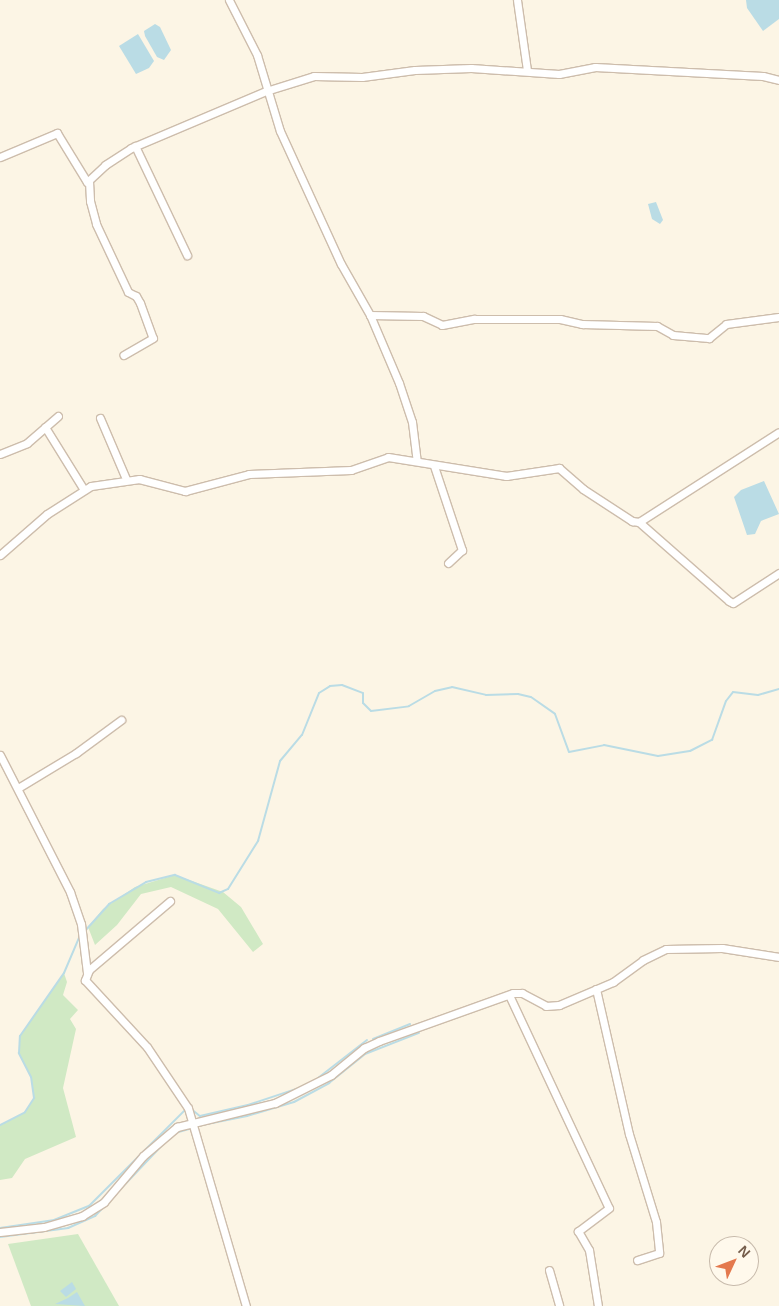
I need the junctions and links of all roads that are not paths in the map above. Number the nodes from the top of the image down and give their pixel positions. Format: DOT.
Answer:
graph roads {
  1 [pos="230,0"];
  2 [pos="517,0"];
  3 [pos="527,70"];
  4 [pos="779,80"];
  5 [pos="266,91"];
  6 [pos="135,146"];
  7 [pos="0,157"];
  8 [pos="89,181"];
  9 [pos="187,255"];
  10 [pos="370,316"];
  11 [pos="779,317"];
  12 [pos="123,355"];
  13 [pos="58,416"];
  14 [pos="100,418"];
  15 [pos="45,427"];
  16 [pos="779,432"];
  17 [pos="0,454"];
  18 [pos="417,461"];
  19 [pos="434,466"];
  20 [pos="126,479"];
  21 [pos="84,490"];
  22 [pos="639,522"];
  23 [pos="0,555"];
  24 [pos="448,563"];
  25 [pos="779,573"];
  26 [pos="121,720"];
  27 [pos="0,755"];
  28 [pos="18,788"];
  29 [pos="170,901"];
  30 [pos="779,957"];
  31 [pos="87,973"];
  32 [pos="596,989"];
  33 [pos="509,995"];
  34 [pos="191,1122"];
  35 [pos="0,1232"];
  36 [pos="637,1260"];
  37 [pos="549,1270"];
  38 [pos="246,1306"];
  39 [pos="559,1306"];
  40 [pos="598,1306"];
  1 -- 5 [label="street"];
  2 -- 3 [label="street"];
  3 -- 4 [label="street"];
  3 -- 5 [label="street"];
  5 -- 6 [label="street"];
  5 -- 10 [label="street"];
  6 -- 8 [label="street"];
  6 -- 9 [label="street"];
  7 -- 8 [label="street"];
  8 -- 12 [label="street"];
  10 -- 11 [label="street"];
  10 -- 18 [label="street"];
  13 -- 15 [label="street"];
  14 -- 20 [label="street"];
  15 -- 17 [label="street"];
  15 -- 21 [label="street"];
  16 -- 22 [label="street"];
  18 -- 19 [label="street"];
  18 -- 20 [label="street"];
  19 -- 22 [label="street"];
  19 -- 24 [label="street"];
  20 -- 21 [label="street"];
  21 -- 23 [label="street"];
  22 -- 25 [label="street"];
  26 -- 28 [label="street"];
  27 -- 28 [label="street"];
  28 -- 31 [label="street"];
  29 -- 31 [label="street"];
  30 -- 32 [label="street"];
  31 -- 34 [label="street"];
  32 -- 33 [label="street"];
  32 -- 36 [label="street"];
  33 -- 34 [label="street"];
  33 -- 40 [label="street"];
  34 -- 35 [label="street"];
  34 -- 38 [label="street"];
  37 -- 39 [label="street"];
}
